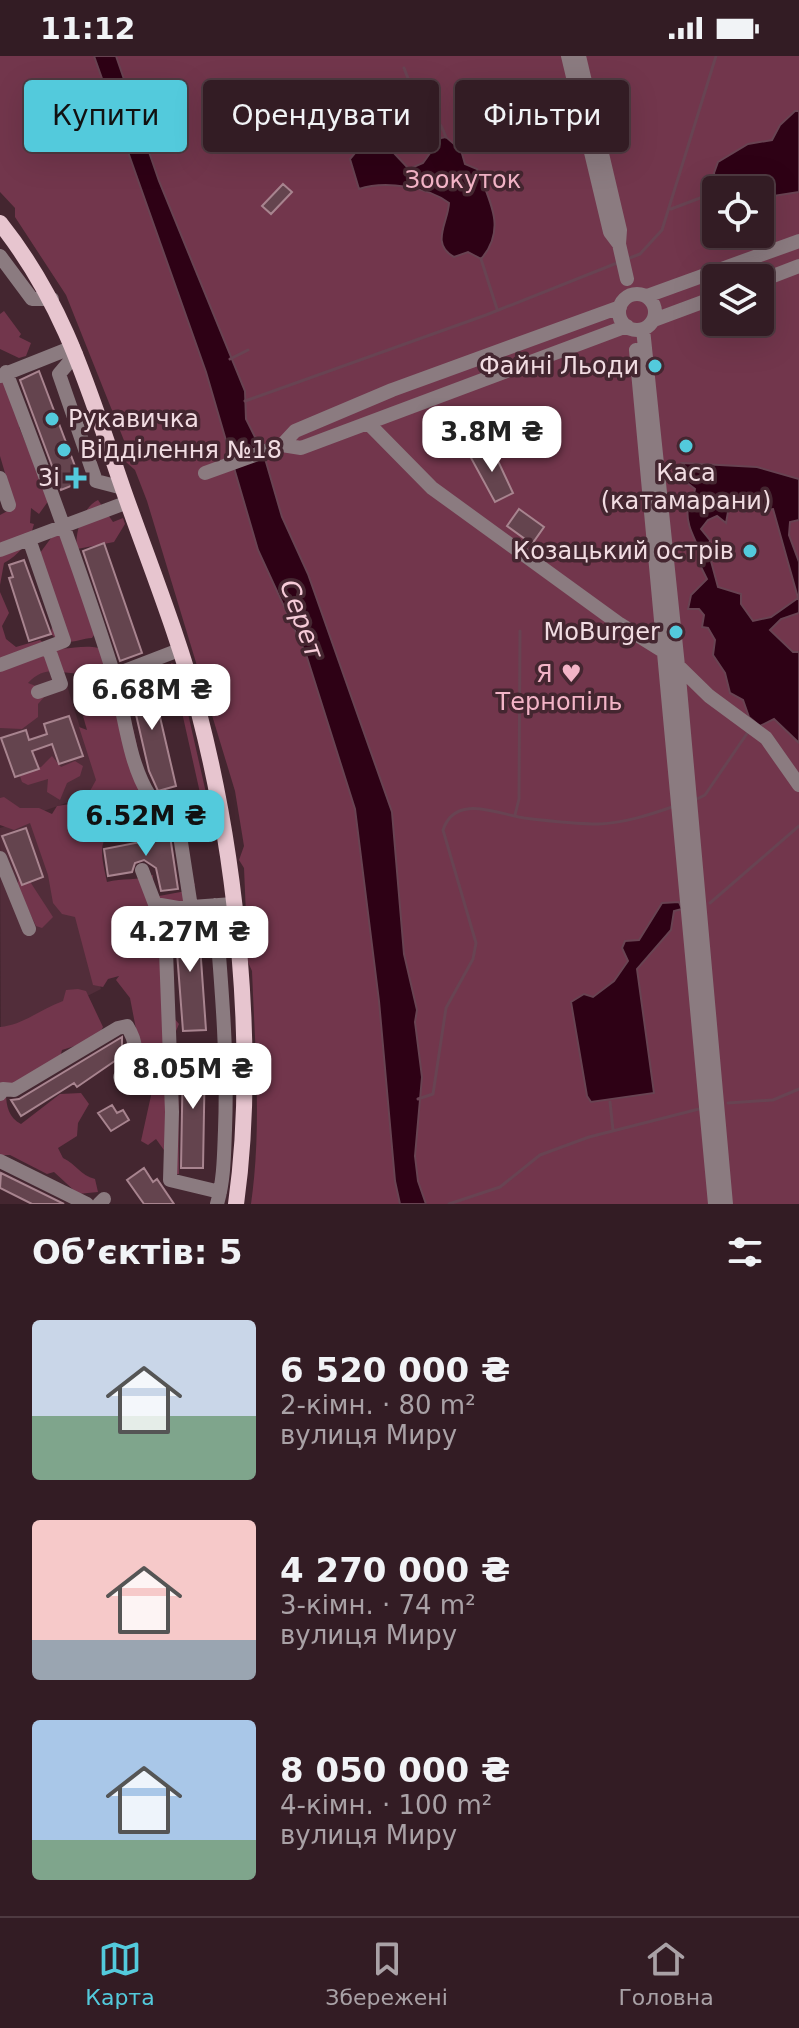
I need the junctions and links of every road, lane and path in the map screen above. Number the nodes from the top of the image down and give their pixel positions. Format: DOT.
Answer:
graph roads {
  1 [pos="568,56"];
  2 [pos="579,56"];
  3 [pos="576,80"];
  4 [pos="583,80"];
  5 [pos="595,152"];
  6 [pos="0,223"];
  7 [pos="799,241"];
  8 [pos="0,256"];
  9 [pos="747,260"];
  10 [pos="748,264"];
  11 [pos="799,266"];
  12 [pos="628,274"];
  13 [pos="774,276"];
  14 [pos="698,277"];
  15 [pos="702,284"];
  16 [pos="52,299"];
  17 [pos="702,302"];
  18 [pos="620,307"];
  19 [pos="569,326"];
  20 [pos="639,326"];
  21 [pos="513,346"];
  22 [pos="576,347"];
  23 [pos="74,351"];
  24 [pos="520,367"];
  25 [pos="444,371"];
  26 [pos="3,374"];
  27 [pos="392,390"];
  28 [pos="451,392"];
  29 [pos="398,412"];
  30 [pos="319,420"];
  31 [pos="368,423"];
  32 [pos="325,439"];
  33 [pos="282,445"];
  34 [pos="205,473"];
  35 [pos="0,478"];
  36 [pos="125,495"];
  37 [pos="9,505"];
  38 [pos="63,526"];
  39 [pos="29,539"];
  40 [pos="0,550"];
  41 [pos="665,612"];
  42 [pos="48,647"];
  43 [pos="179,650"];
  44 [pos="663,651"];
  45 [pos="0,665"];
  46 [pos="678,666"];
  47 [pos="114,675"];
  48 [pos="38,692"];
  49 [pos="799,785"];
  50 [pos="682,790"];
  51 [pos="149,795"];
  52 [pos="178,823"];
  53 [pos="0,858"];
  54 [pos="142,870"];
  55 [pos="233,904"];
  56 [pos="215,905"];
  57 [pos="185,908"];
  58 [pos="29,929"];
  59 [pos="120,1077"];
  60 [pos="1,1090"];
  61 [pos="710,1097"];
  62 [pos="0,1161"];
  63 [pos="218,1198"];
  64 [pos="87,1204"];
  65 [pos="236,1204"];
  66 [pos="715,1204"];
  67 [pos="726,1204"];
  1 -- 3 [label="street"];
  2 -- 4 [label="street"];
  5 -- 12 [label="street"];
  6 -- 16 [label="main road"];
  7 -- 9 [label="street"];
  8 -- 16 [label="street"];
  9 -- 10 [label="street"];
  9 -- 14 [label="street"];
  11 -- 13 [label="street"];
  12 -- 14 [label="street"];
  12 -- 18 [label="street"];
  12 -- 20 [label="street"];
  14 -- 15 [label="street"];
  16 -- 23 [label="main road"];
  17 -- 20 [label="street"];
  18 -- 19 [label="street"];
  18 -- 20 [label="street"];
  19 -- 21 [label="street"];
  19 -- 22 [label="street"];
  20 -- 22 [label="street"];
  20 -- 41 [label="street"];
  21 -- 24 [label="street"];
  21 -- 25 [label="street"];
  22 -- 24 [label="street"];
  23 -- 26 [label="street"];
  23 -- 36 [label="main road"];
  23 -- 36 [label="street"];
  24 -- 28 [label="street"];
  25 -- 27 [label="street"];
  25 -- 28 [label="street"];
  26 -- 38 [label="street"];
  27 -- 29 [label="street"];
  27 -- 30 [label="street"];
  28 -- 29 [label="street"];
  29 -- 31 [label="street"];
  30 -- 32 [label="street"];
  30 -- 33 [label="street"];
  31 -- 32 [label="street"];
  31 -- 44 [label="street"];
  32 -- 33 [label="street"];
  33 -- 34 [label="street"];
  35 -- 37 [label="street"];
  36 -- 38 [label="street"];
  36 -- 43 [label="main road"];
  38 -- 39 [label="street"];
  38 -- 47 [label="street"];
  39 -- 40 [label="street"];
  39 -- 42 [label="street"];
  41 -- 44 [label="street"];
  41 -- 46 [label="street"];
  42 -- 45 [label="street"];
  42 -- 48 [label="street"];
  43 -- 47 [label="street"];
  43 -- 55 [label="main road"];
  44 -- 46 [label="street"];
  44 -- 50 [label="street"];
  46 -- 49 [label="street"];
  46 -- 50 [label="street"];
  47 -- 51 [label="street"];
  50 -- 61 [label="street"];
  52 -- 57 [label="street"];
  53 -- 58 [label="street"];
  54 -- 57 [label="street"];
  55 -- 56 [label="street"];
  55 -- 65 [label="main road"];
  56 -- 57 [label="street"];
  56 -- 63 [label="street"];
  57 -- 63 [label="street"];
  59 -- 60 [label="street"];
  61 -- 66 [label="street"];
  61 -- 67 [label="street"];
  62 -- 64 [label="street"];
}
